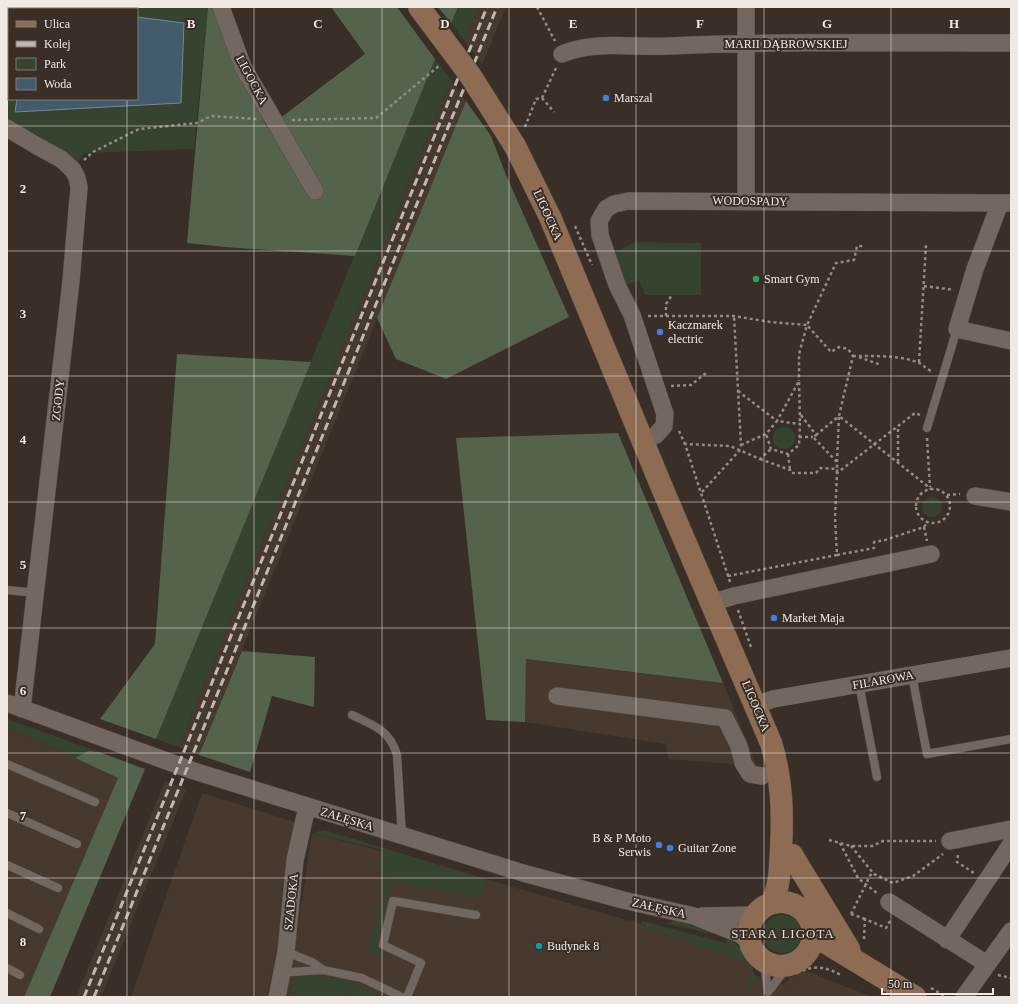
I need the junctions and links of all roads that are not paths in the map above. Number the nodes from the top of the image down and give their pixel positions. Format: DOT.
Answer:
graph roads {
  1 [pos="221,7"];
  2 [pos="419,7"];
  3 [pos="746,7"];
  4 [pos="746,43"];
  5 [pos="1011,43"];
  6 [pos="562,54"];
  7 [pos="7,128"];
  8 [pos="315,191"];
  9 [pos="746,201"];
  10 [pos="1006,203"];
  11 [pos="957,329"];
  12 [pos="1011,341"];
  13 [pos="927,428"];
  14 [pos="643,441"];
  15 [pos="975,496"];
  16 [pos="1011,502"];
  17 [pos="931,554"];
  18 [pos="7,590"];
  19 [pos="36,592"];
  20 [pos="711,602"];
  21 [pos="1011,658"];
  22 [pos="912,675"];
  23 [pos="859,684"];
  24 [pos="557,696"];
  25 [pos="756,704"];
  26 [pos="15,706"];
  27 [pos="352,715"];
  28 [pos="1011,739"];
  29 [pos="7,764"];
  30 [pos="770,774"];
  31 [pos="877,777"];
  32 [pos="95,802"];
  33 [pos="307,807"];
  34 [pos="7,813"];
  35 [pos="783,815"];
  36 [pos="1011,828"];
  37 [pos="402,836"];
  38 [pos="950,841"];
  39 [pos="77,844"];
  40 [pos="1011,844"];
  41 [pos="792,855"];
  42 [pos="7,865"];
  43 [pos="58,888"];
  44 [pos="888,902"];
  45 [pos="797,906"];
  46 [pos="763,909"];
  47 [pos="7,913"];
  48 [pos="476,915"];
  49 [pos="694,916"];
  50 [pos="40,929"];
  51 [pos="1011,931"];
  52 [pos="814,935"];
  53 [pos="947,940"];
  54 [pos="750,941"];
  55 [pos="286,952"];
  56 [pos="764,962"];
  57 [pos="987,964"];
  58 [pos="796,966"];
  59 [pos="854,967"];
  60 [pos="7,968"];
  61 [pos="283,970"];
  62 [pos="323,970"];
  63 [pos="20,975"];
  64 [pos="921,991"];
  65 [pos="767,995"];
  66 [pos="277,997"];
  67 [pos="402,997"];
  68 [pos="406,997"];
  69 [pos="964,997"];
  1 -- 8 [label="street, LIGOCKA"];
  2 -- 14 [label="street, LIGOCKA, bridge"];
  3 -- 4 [label="street"];
  4 -- 5 [label="street, MARII DĄBROWSKIEJ"];
  4 -- 6 [label="street, MARII DĄBROWSKIEJ"];
  4 -- 9 [label="street"];
  7 -- 19 [label="street, ZGODY"];
  9 -- 10 [label="street, WODOSPADY"];
  9 -- 14 [label="street, WODOSPADY"];
  10 -- 11 [label="street"];
  11 -- 12 [label="street"];
  11 -- 13 [label="lane"];
  14 -- 20 [label="street, LIGOCKA"];
  15 -- 16 [label="street"];
  17 -- 20 [label="street"];
  18 -- 19 [label="lane"];
  19 -- 26 [label="street, ZGODY"];
  20 -- 25 [label="street, LIGOCKA"];
  21 -- 22 [label="street, FILAROWA"];
  22 -- 23 [label="street, FILAROWA"];
  22 -- 28 [label="lane"];
  23 -- 25 [label="street, FILAROWA"];
  23 -- 31 [label="lane"];
  24 -- 30 [label="street"];
  25 -- 30 [label="street, LIGOCKA"];
  26 -- 33 [label="street, ZAŁĘSKA"];
  27 -- 37 [label="lane"];
  29 -- 32 [label="lane"];
  30 -- 35 [label="street, LIGOCKA"];
  33 -- 37 [label="street, ZAŁĘSKA"];
  33 -- 55 [label="street, SZADOKA"];
  34 -- 39 [label="lane"];
  35 -- 41 [label="street, LIGOCKA"];
  35 -- 46 [label="street, LIGOCKA"];
  36 -- 38 [label="street"];
  37 -- 49 [label="street, ZAŁĘSKA"];
  40 -- 53 [label="street"];
  41 -- 45 [label="street, LIGOCKA"];
  41 -- 59 [label="street"];
  42 -- 43 [label="lane"];
  44 -- 53 [label="street"];
  45 -- 46 [label="street"];
  45 -- 52 [label="street"];
  46 -- 49 [label="street, ZAŁĘSKA"];
  46 -- 54 [label="street"];
  47 -- 50 [label="lane"];
  48 -- 68 [label="lane"];
  49 -- 54 [label="street, ZAŁĘSKA"];
  51 -- 57 [label="street"];
  52 -- 58 [label="street"];
  52 -- 59 [label="street"];
  53 -- 57 [label="street"];
  54 -- 56 [label="street"];
  55 -- 61 [label="street, SZADOKA"];
  55 -- 62 [label="lane"];
  56 -- 58 [label="street"];
  56 -- 65 [label="lane"];
  57 -- 69 [label="street"];
  58 -- 59 [label="street"];
  58 -- 65 [label="lane"];
  59 -- 64 [label="street"];
  60 -- 63 [label="lane"];
  61 -- 62 [label="lane"];
  61 -- 66 [label="street, SZADOKA"];
  62 -- 67 [label="lane"];
}
